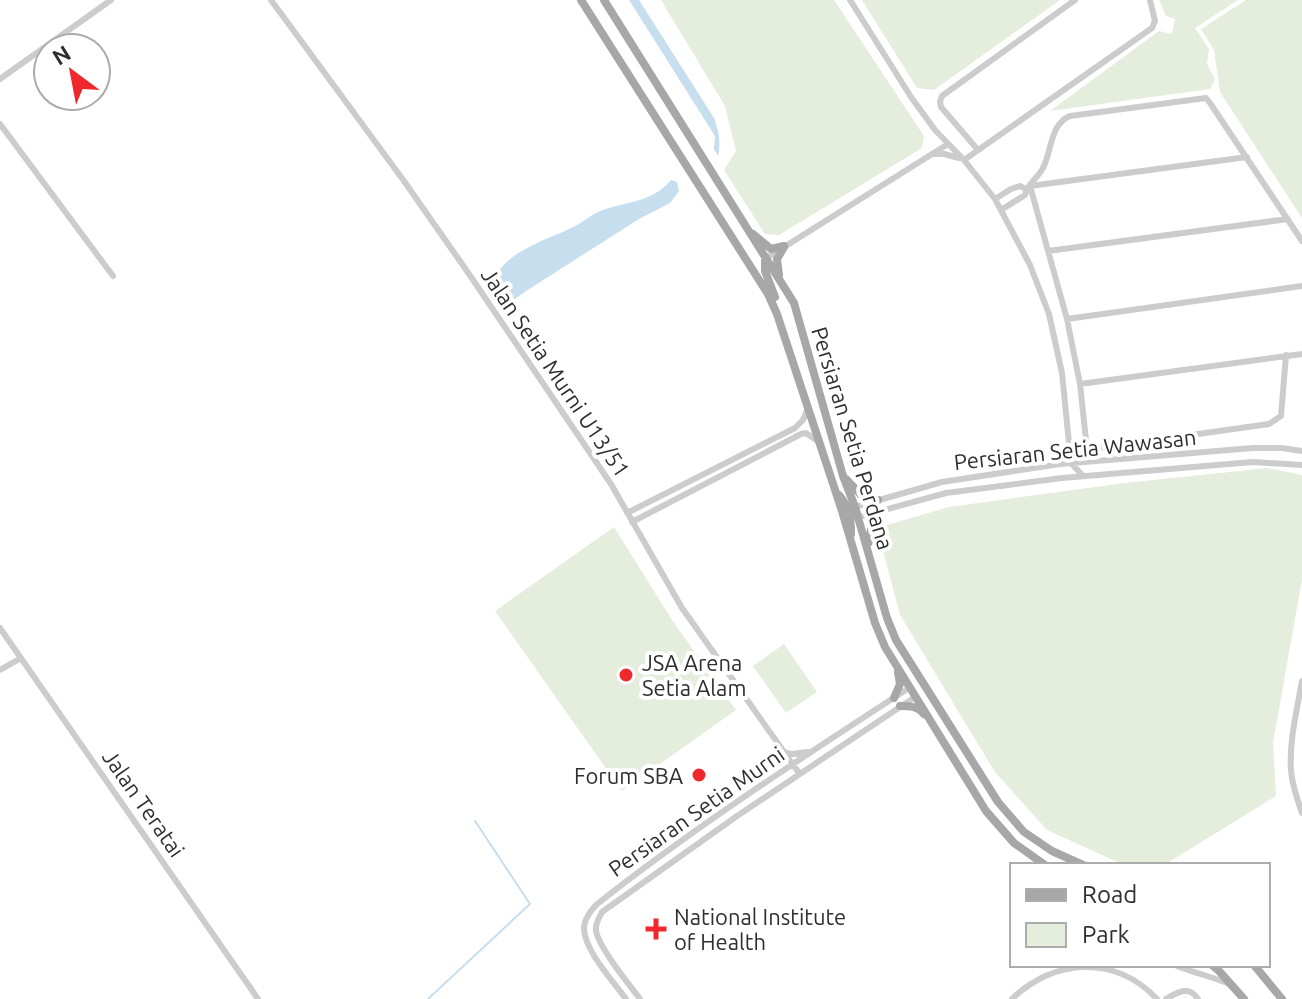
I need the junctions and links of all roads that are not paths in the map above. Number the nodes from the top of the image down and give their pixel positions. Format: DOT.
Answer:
graph roads {
  1 [pos="111,0"];
  2 [pos="271,0"];
  3 [pos="581,0"];
  4 [pos="604,0"];
  5 [pos="850,0"];
  6 [pos="1075,0"];
  7 [pos="1150,0"];
  8 [pos="0,79"];
  9 [pos="0,124"];
  10 [pos="938,132"];
  11 [pos="948,144"];
  12 [pos="978,150"];
  13 [pos="932,154"];
  14 [pos="1247,157"];
  15 [pos="964,160"];
  16 [pos="1028,187"];
  17 [pos="995,199"];
  18 [pos="1001,210"];
  19 [pos="1288,219"];
  20 [pos="746,229"];
  21 [pos="1302,241"];
  22 [pos="784,246"];
  23 [pos="1048,251"];
  24 [pos="765,259"];
  25 [pos="113,276"];
  26 [pos="1302,286"];
  27 [pos="784,288"];
  28 [pos="776,310"];
  29 [pos="1067,319"];
  30 [pos="1302,354"];
  31 [pos="1286,355"];
  32 [pos="1080,384"];
  33 [pos="808,407"];
  34 [pos="819,442"];
  35 [pos="1302,451"];
  36 [pos="1071,463"];
  37 [pos="1302,465"];
  38 [pos="843,476"];
  39 [pos="1083,476"];
  40 [pos="1059,478"];
  41 [pos="835,491"];
  42 [pos="878,500"];
  43 [pos="882,511"];
  44 [pos="855,512"];
  45 [pos="627,513"];
  46 [pos="632,522"];
  47 [pos="851,543"];
  48 [pos="871,557"];
  49 [pos="0,628"];
  50 [pos="21,658"];
  51 [pos="912,665"];
  52 [pos="897,667"];
  53 [pos="0,670"];
  54 [pos="1302,681"];
  55 [pos="914,691"];
  56 [pos="894,698"];
  57 [pos="935,703"];
  58 [pos="900,706"];
  59 [pos="932,723"];
  60 [pos="784,752"];
  61 [pos="811,752"];
  62 [pos="792,764"];
  63 [pos="799,773"];
  64 [pos="777,774"];
  65 [pos="1302,813"];
  66 [pos="1042,863"];
  67 [pos="1079,863"];
  68 [pos="1072,967"];
  69 [pos="1101,967"];
  70 [pos="1179,967"];
  71 [pos="1214,967"];
  72 [pos="1256,967"];
  73 [pos="1232,986"];
  74 [pos="258,999"];
  75 [pos="626,999"];
  76 [pos="640,999"];
  77 [pos="1012,999"];
  78 [pos="1157,999"];
  79 [pos="1166,999"];
  80 [pos="1198,999"];
  81 [pos="1244,999"];
  82 [pos="1282,999"];
  1 -- 8 [label="street"];
  2 -- 45 [label="street, Jalan Setia Murni U13/51"];
  3 -- 28 [label="main road, Persiaran Setia Perdana"];
  4 -- 20 [label="main road, Persiaran Setia Perdana"];
  5 -- 10 [label="street"];
  6 -- 12 [label="street"];
  7 -- 12 [label="street"];
  9 -- 25 [label="street"];
  10 -- 11 [label="street"];
  10 -- 13 [label="street"];
  11 -- 13 [label="street"];
  11 -- 15 [label="street"];
  12 -- 15 [label="street"];
  13 -- 15 [label="street"];
  13 -- 22 [label="street"];
  14 -- 16 [label="street"];
  14 -- 16 [label="street"];
  14 -- 19 [label="street"];
  15 -- 17 [label="street"];
  16 -- 17 [label="street"];
  16 -- 18 [label="street"];
  16 -- 23 [label="street"];
  17 -- 18 [label="street"];
  18 -- 36 [label="street"];
  19 -- 21 [label="street"];
  19 -- 23 [label="street"];
  20 -- 22 [label="main road"];
  20 -- 24 [label="main road, Persiaran Setia Perdana"];
  22 -- 24 [label="street"];
  22 -- 27 [label="main road"];
  23 -- 29 [label="street"];
  24 -- 27 [label="main road, Persiaran Setia Perdana"];
  24 -- 28 [label="main road"];
  26 -- 29 [label="street"];
  27 -- 38 [label="main road, Persiaran Setia Perdana"];
  28 -- 33 [label="main road, Persiaran Setia Perdana"];
  29 -- 32 [label="street"];
  30 -- 31 [label="street"];
  31 -- 32 [label="street"];
  31 -- 32 [label="street"];
  33 -- 34 [label="main road, Persiaran Setia Perdana"];
  33 -- 45 [label="street"];
  34 -- 41 [label="main road, Persiaran Setia Perdana"];
  34 -- 46 [label="street"];
  35 -- 36 [label="street, Persiaran Setia Wawasan"];
  36 -- 39 [label="street"];
  36 -- 40 [label="street"];
  36 -- 42 [label="street, Persiaran Setia Wawasan"];
  37 -- 39 [label="street, Persiaran Setia Wawasan"];
  38 -- 42 [label="main road"];
  38 -- 44 [label="main road, Persiaran Setia Perdana"];
  39 -- 40 [label="street, Persiaran Setia Wawasan"];
  40 -- 43 [label="street, Persiaran Setia Wawasan"];
  41 -- 44 [label="main road"];
  41 -- 47 [label="main road, Persiaran Setia Perdana"];
  42 -- 44 [label="street, Persiaran Setia Wawasan"];
  43 -- 44 [label="street, Persiaran Setia Wawasan"];
  43 -- 48 [label="main road"];
  44 -- 47 [label="main road"];
  44 -- 48 [label="main road, Persiaran Setia Perdana"];
  45 -- 46 [label="street, Jalan Setia Murni U13/51"];
  46 -- 60 [label="street, Jalan Setia Murni U13/51"];
  47 -- 52 [label="main road, Persiaran Setia Perdana"];
  48 -- 51 [label="main road, Persiaran Setia Perdana"];
  49 -- 50 [label="street, Jalan Teratai"];
  50 -- 53 [label="street"];
  50 -- 74 [label="street, Jalan Teratai"];
  51 -- 55 [label="main road"];
  51 -- 57 [label="main road, Persiaran Setia Perdana"];
  52 -- 55 [label="main road, Persiaran Setia Perdana"];
  52 -- 56 [label="main road"];
  54 -- 65 [label="street"];
  55 -- 56 [label="street, Persiaran Setia Murni"];
  55 -- 57 [label="main road"];
  55 -- 58 [label="street, Persiaran Setia Murni"];
  55 -- 59 [label="main road, Persiaran Setia Perdana"];
  56 -- 61 [label="street, Persiaran Setia Murni"];
  57 -- 67 [label="main road, Persiaran Setia Perdana"];
  58 -- 59 [label="main road"];
  58 -- 63 [label="street, Persiaran Setia Murni"];
  59 -- 66 [label="main road, Persiaran Setia Perdana"];
  60 -- 61 [label="street"];
  60 -- 62 [label="street, Jalan Setia Murni U13/51"];
  60 -- 64 [label="street"];
  61 -- 62 [label="street, Persiaran Setia Murni"];
  62 -- 63 [label="street, Jalan Setia Murni U13/51"];
  62 -- 64 [label="street, Persiaran Setia Murni"];
  63 -- 76 [label="street, Persiaran Setia Murni"];
  64 -- 75 [label="street, Persiaran Setia Murni"];
  68 -- 77 [label="street"];
  69 -- 78 [label="street"];
  70 -- 73 [label="street"];
  71 -- 73 [label="main road"];
  72 -- 82 [label="main road"];
  73 -- 81 [label="main road"];
  79 -- 80 [label="street"];
}
